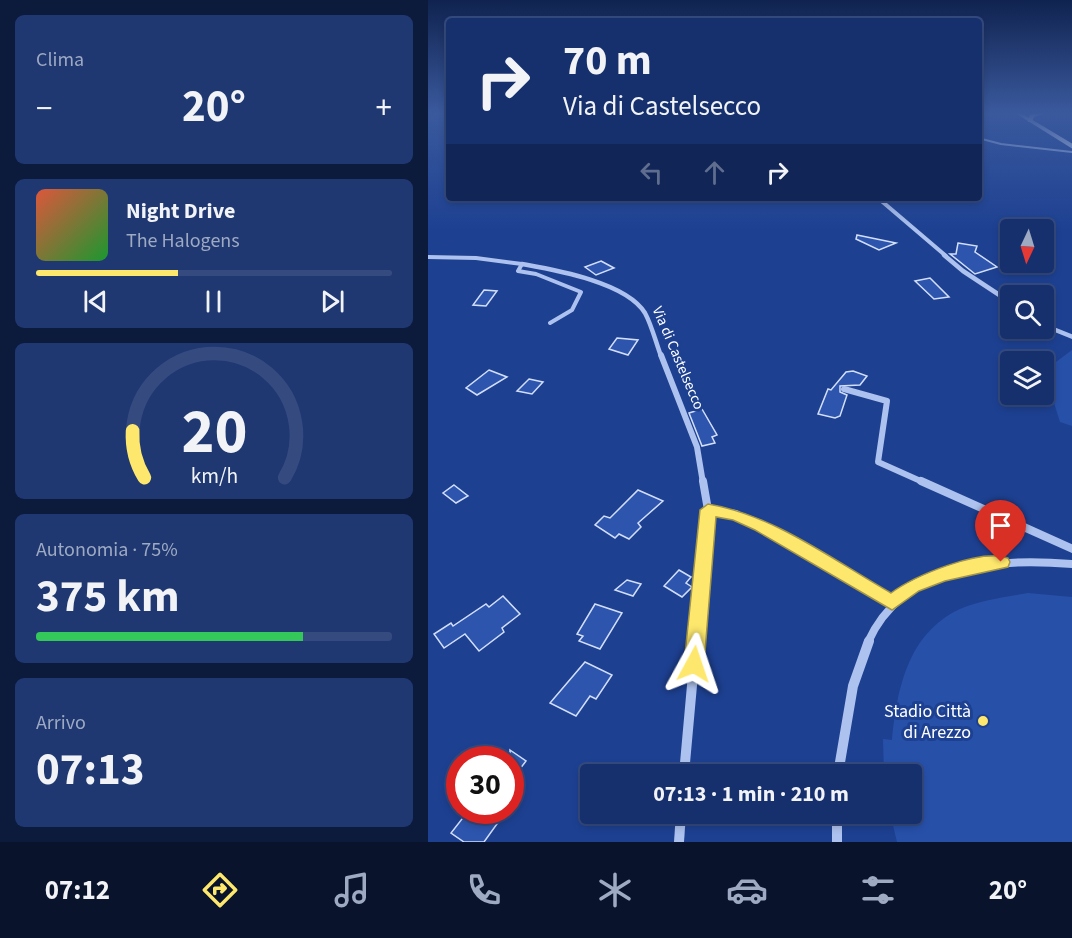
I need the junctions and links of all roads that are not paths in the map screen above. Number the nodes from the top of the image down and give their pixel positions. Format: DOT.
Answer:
graph roads {
  1 [pos="881,201"];
  2 [pos="428,257"];
  3 [pos="521,264"];
  4 [pos="1000,296"];
  5 [pos="550,323"];
  6 [pos="1054,329"];
  7 [pos="1073,337"];
  8 [pos="844,389"];
  9 [pos="708,510"];
  10 [pos="1073,549"];
  11 [pos="1073,564"];
  12 [pos="892,602"];
  13 [pos="685,764"];
  14 [pos="840,764"];
  15 [pos="680,824"];
  16 [pos="836,824"];
  17 [pos="679,842"];
  18 [pos="837,842"];
  1 -- 4 [label="street"];
  2 -- 3 [label="lane"];
  3 -- 5 [label="lane"];
  3 -- 9 [label="street, Via di Castelsecco"];
  6 -- 7 [label="street"];
  8 -- 10 [label="street"];
  9 -- 12 [label="street"];
  9 -- 13 [label="street, Via di Castelsecco"];
  11 -- 12 [label="street"];
  12 -- 14 [label="street"];
  15 -- 17 [label="street"];
  16 -- 18 [label="street"];
}
